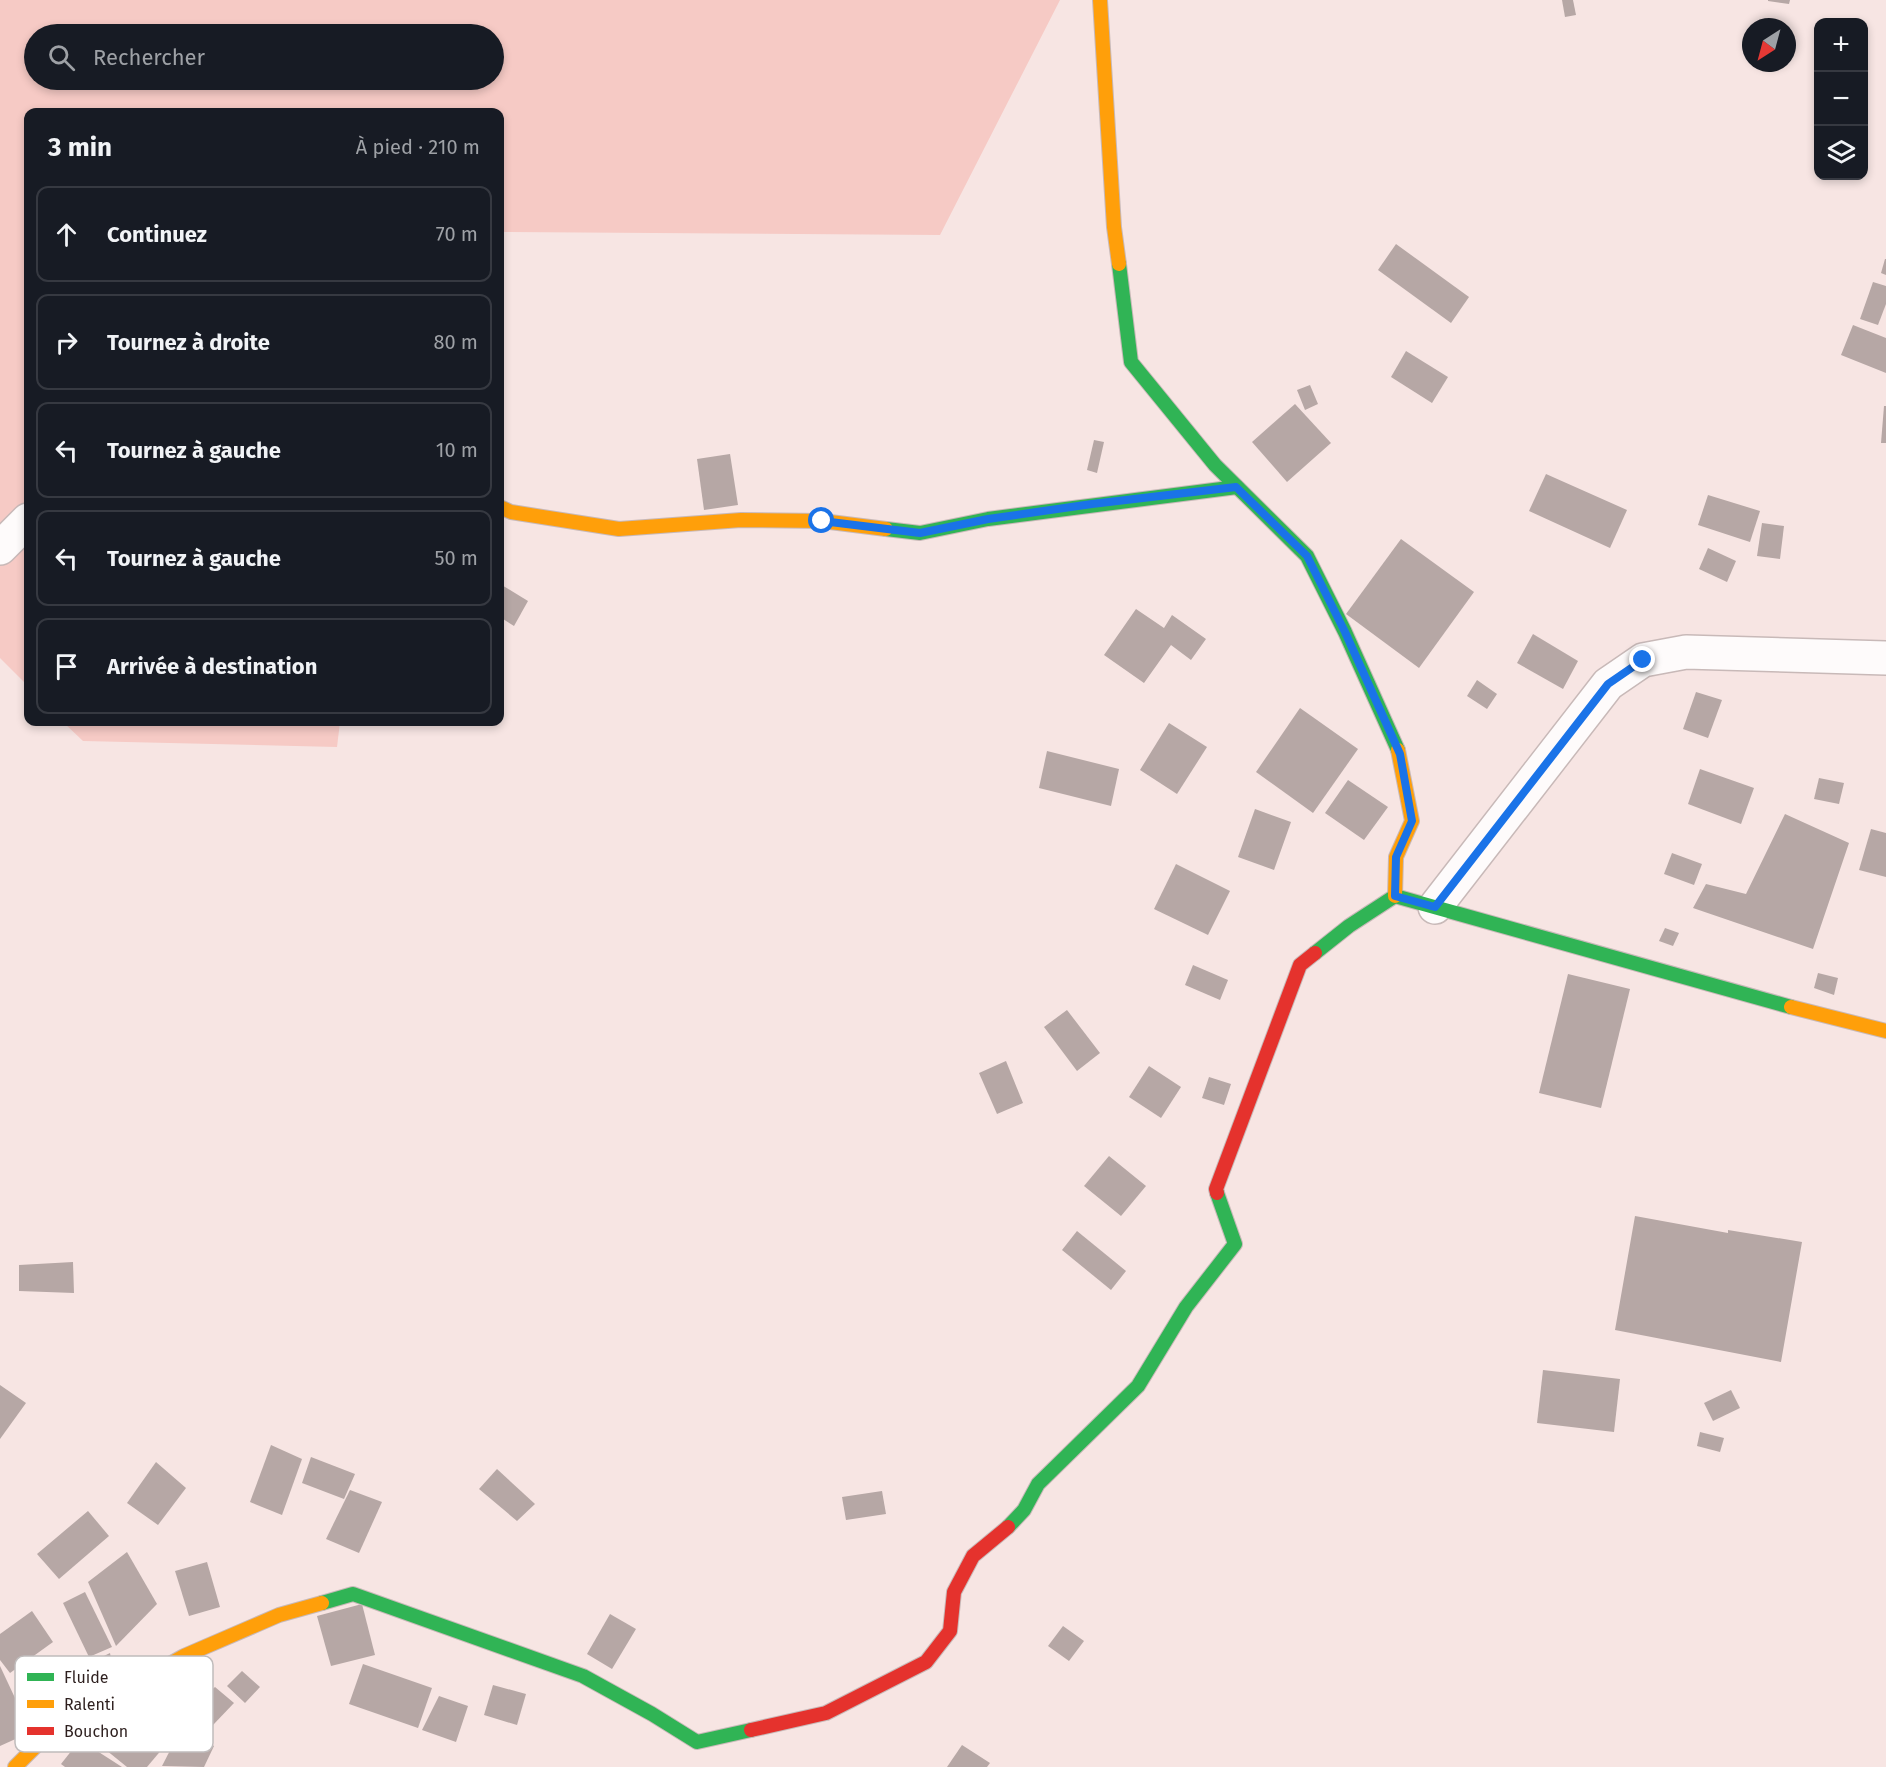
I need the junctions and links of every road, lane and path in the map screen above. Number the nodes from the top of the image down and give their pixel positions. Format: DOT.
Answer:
graph roads {
  1 [pos="1100,0"];
  2 [pos="1236,487"];
  3 [pos="504,509"];
  4 [pos="24,524"];
  5 [pos="0,548"];
  6 [pos="1886,658"];
  7 [pos="1395,896"];
  8 [pos="1435,907"];
  9 [pos="1886,1031"];
  10 [pos="184,1656"];
  11 [pos="30,1752"];
  12 [pos="15,1767"];
  1 -- 2 [label="street"];
  2 -- 3 [label="street"];
  2 -- 7 [label="street"];
  4 -- 5 [label="street"];
  6 -- 8 [label="street"];
  7 -- 8 [label="street"];
  7 -- 10 [label="street"];
  8 -- 9 [label="street"];
  11 -- 12 [label="street"];
}
